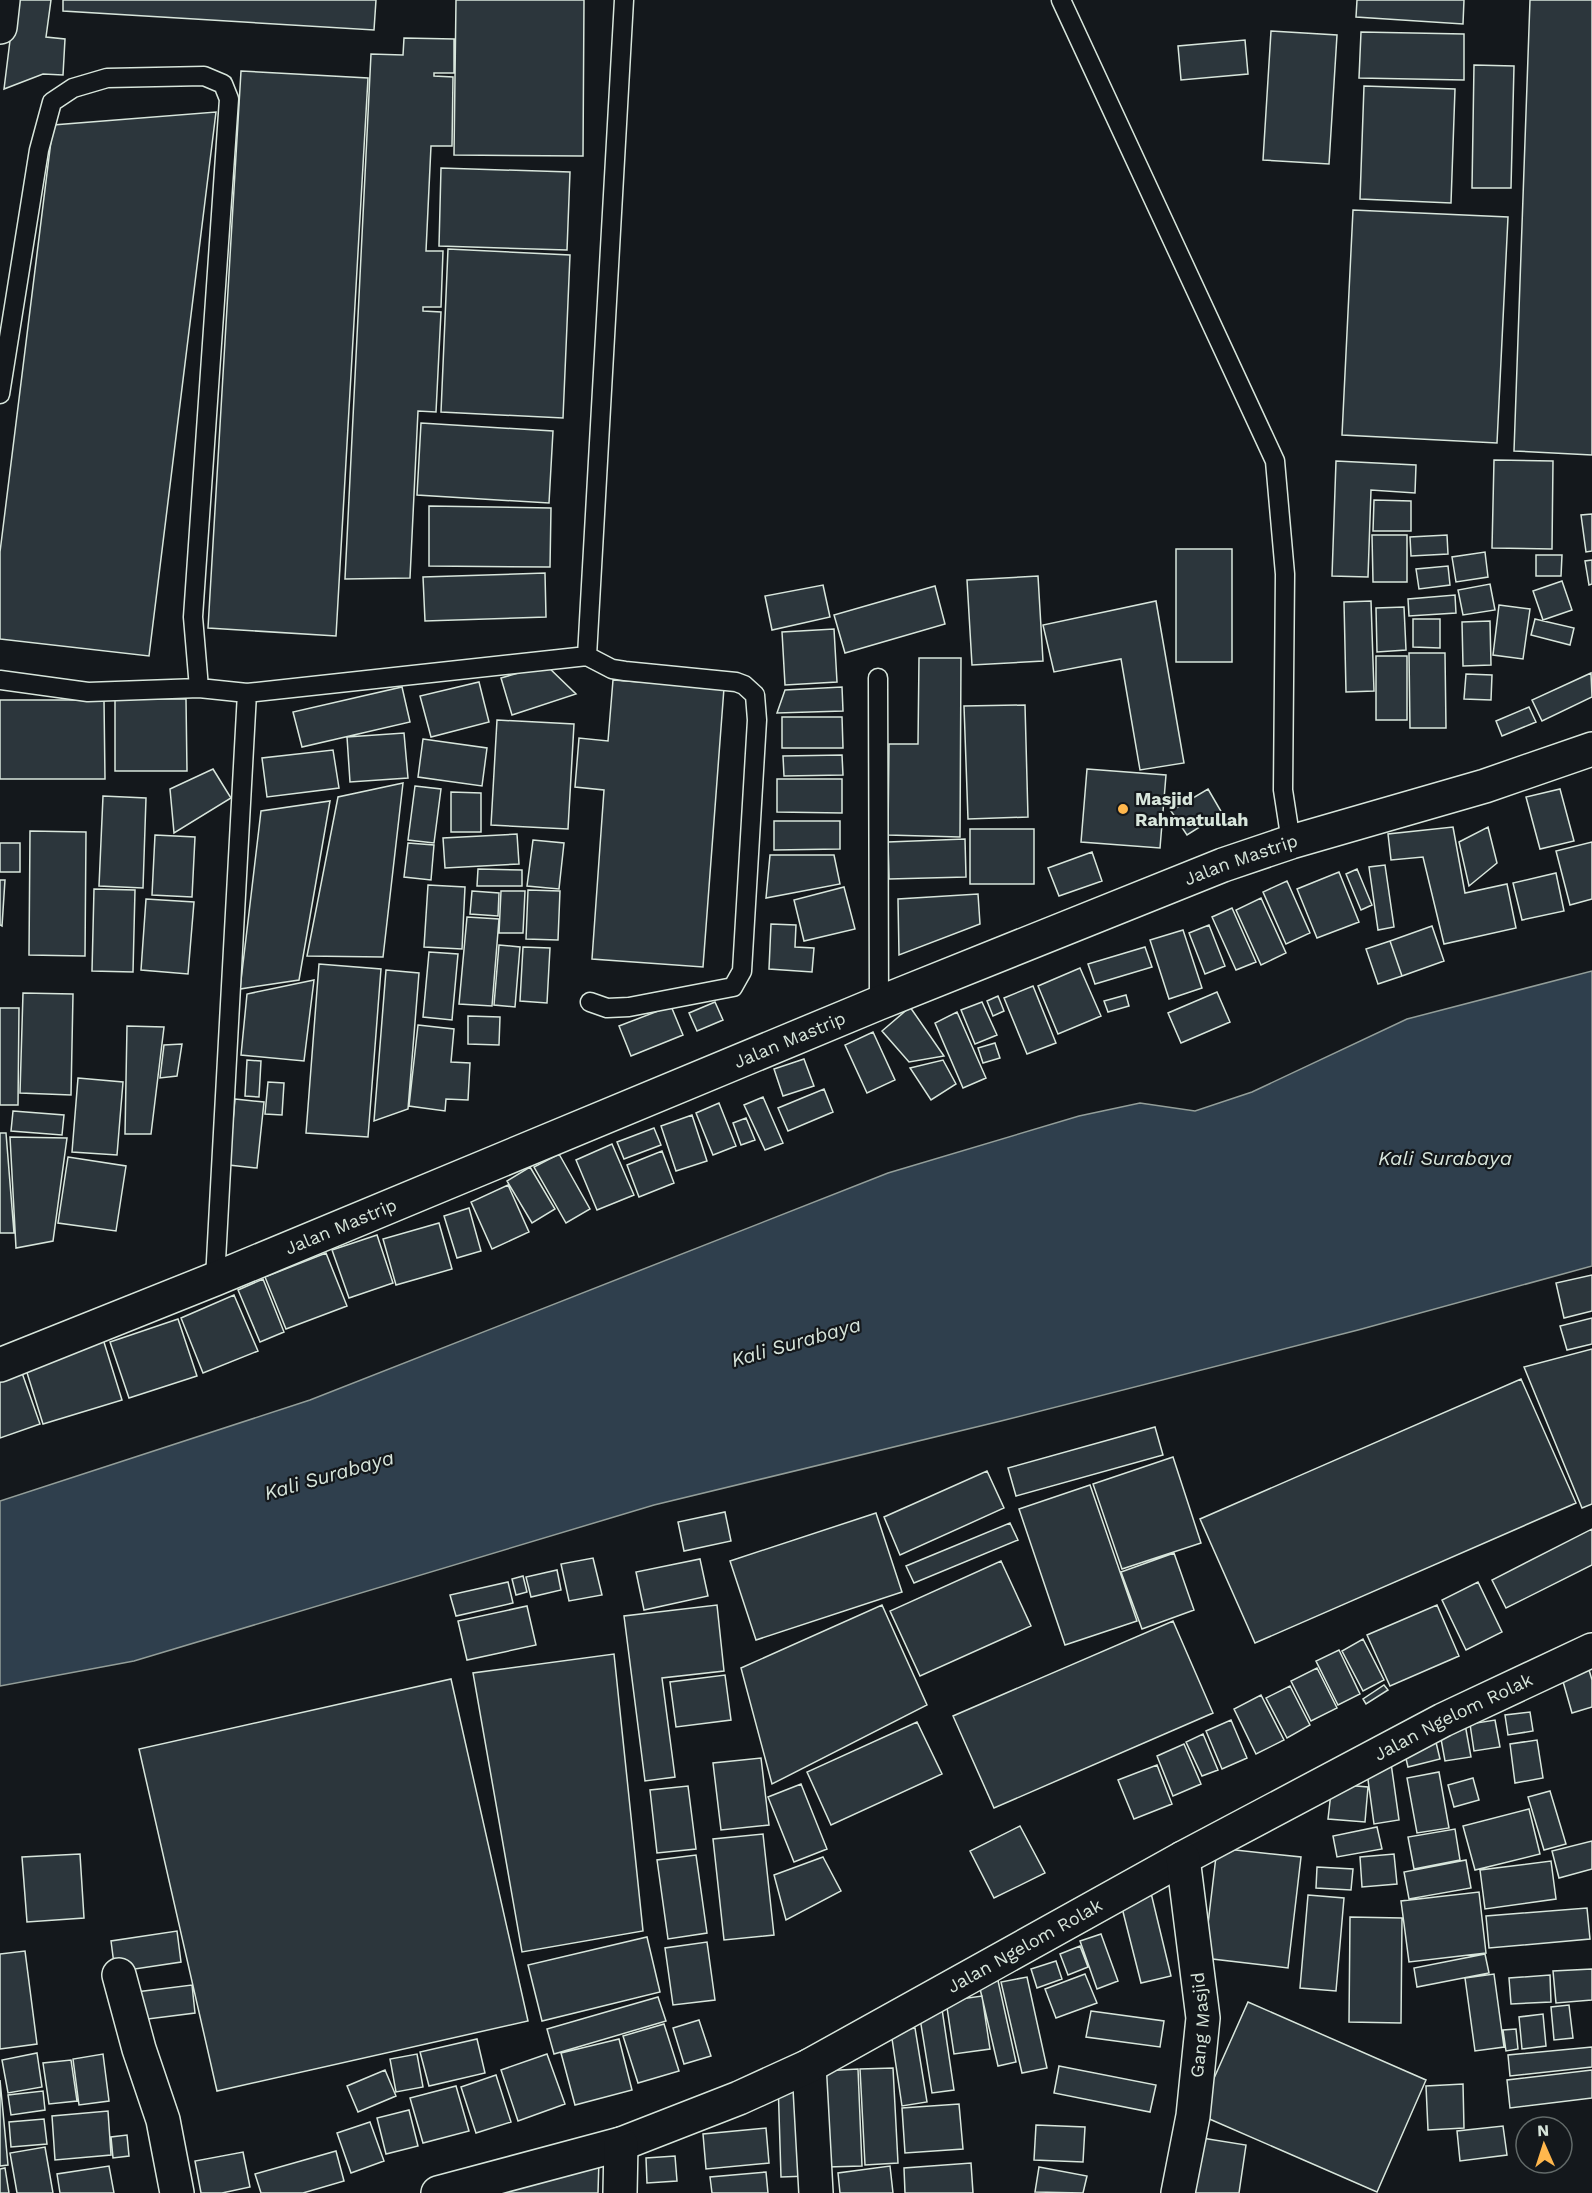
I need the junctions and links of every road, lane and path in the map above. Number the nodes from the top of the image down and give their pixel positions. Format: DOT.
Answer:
graph roads {
  1 [pos="3,0"];
  2 [pos="624,0"];
  3 [pos="1061,0"];
  4 [pos="0,27"];
  5 [pos="0,394"];
  6 [pos="587,656"];
  7 [pos="878,678"];
  8 [pos="0,681"];
  9 [pos="199,688"];
  10 [pos="247,693"];
  11 [pos="1592,749"];
  12 [pos="1291,842"];
  13 [pos="590,1002"];
  14 [pos="879,1003"];
  15 [pos="215,1279"];
  16 [pos="0,1365"];
  17 [pos="1592,1650"];
  18 [pos="1183,1858"];
  19 [pos="118,1975"];
  20 [pos="809,2066"];
  21 [pos="621,2144"];
  22 [pos="177,2193"];
  23 [pos="438,2193"];
  24 [pos="620,2193"];
  25 [pos="816,2193"];
  26 [pos="1178,2193"];
  1 -- 4 [label="street"];
  2 -- 6 [label="lane"];
  3 -- 12 [label="lane"];
  5 -- 9 [label="lane"];
  6 -- 10 [label="lane"];
  6 -- 13 [label="lane"];
  7 -- 14 [label="lane"];
  8 -- 9 [label="lane"];
  9 -- 10 [label="lane"];
  10 -- 15 [label="lane"];
  11 -- 12 [label="street, Jalan Mastrip"];
  12 -- 14 [label="street, Jalan Mastrip"];
  14 -- 15 [label="street, Jalan Mastrip"];
  15 -- 16 [label="street, Jalan Mastrip"];
  17 -- 18 [label="street, Jalan Ngelom Rolak"];
  18 -- 20 [label="street, Jalan Ngelom Rolak"];
  18 -- 26 [label="street, Gang Masjid"];
  19 -- 22 [label="street"];
  20 -- 21 [label="street, Jalan Ngelom Rolak"];
  20 -- 25 [label="street"];
  21 -- 23 [label="street, Jalan Ngelom Rolak"];
  21 -- 24 [label="street"];
}
